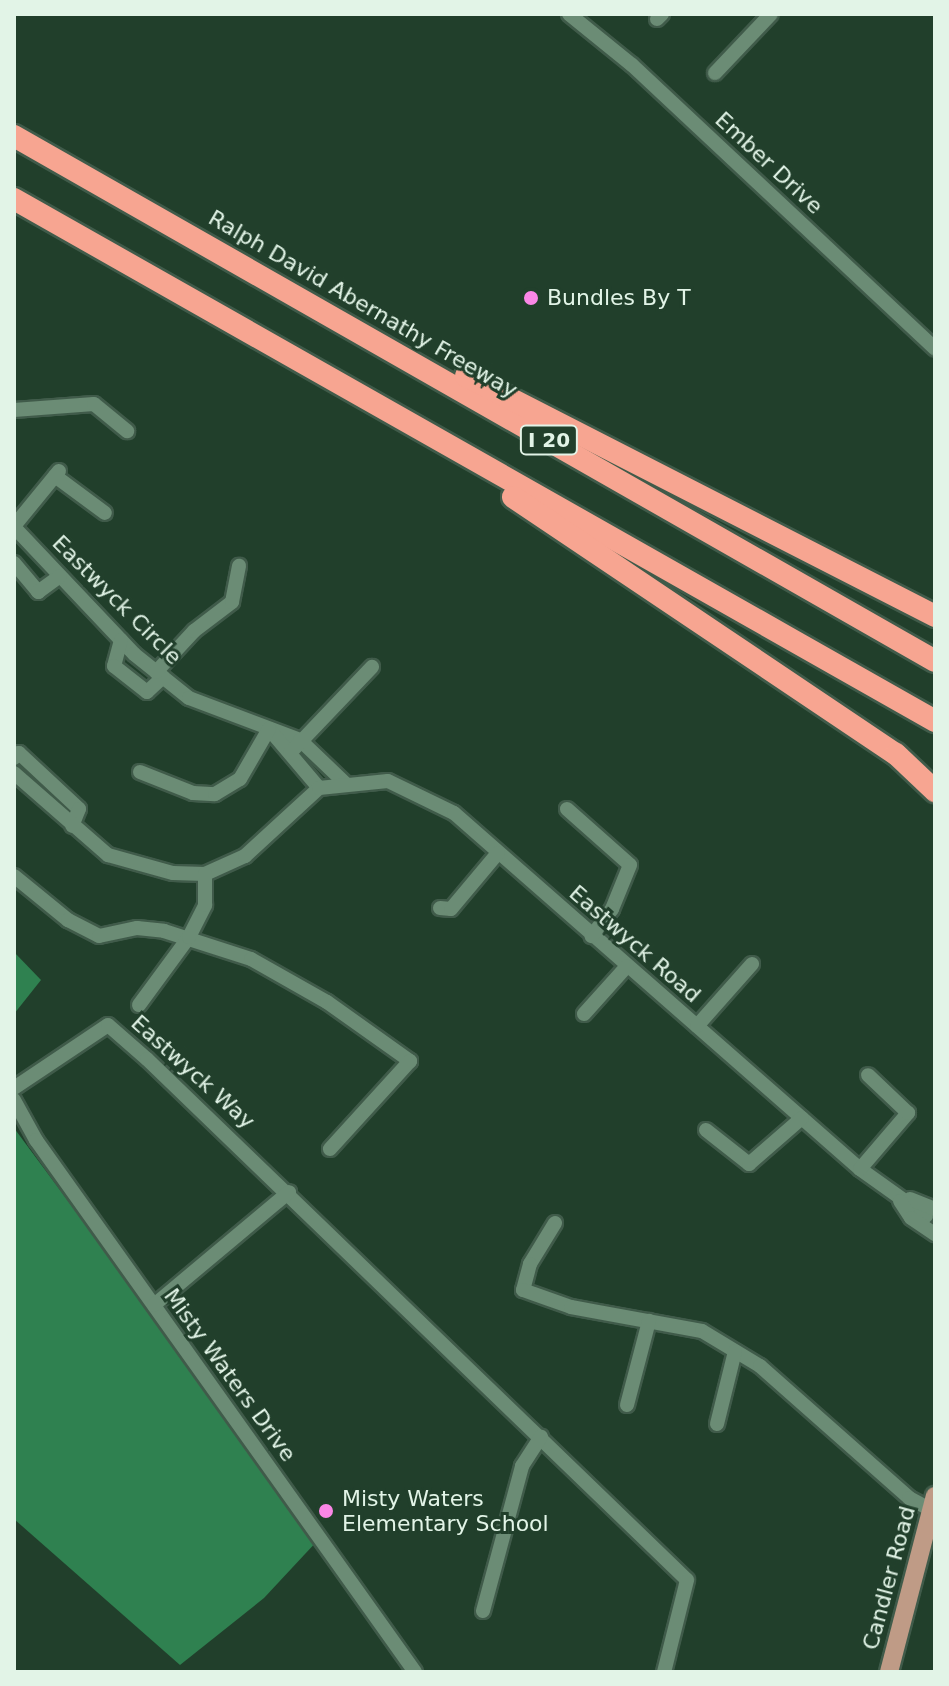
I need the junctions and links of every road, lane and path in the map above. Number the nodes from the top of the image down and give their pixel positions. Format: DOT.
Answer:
graph roads {
  1 [pos="569,14"];
  2 [pos="771,14"];
  3 [pos="715,73"];
  4 [pos="14,136"];
  5 [pos="14,199"];
  6 [pos="163,219"];
  7 [pos="935,349"];
  8 [pos="317,372"];
  9 [pos="14,410"];
  10 [pos="127,431"];
  11 [pos="105,513"];
  12 [pos="14,526"];
  13 [pos="14,563"];
  14 [pos="239,566"];
  15 [pos="60,576"];
  16 [pos="935,616"];
  17 [pos="121,640"];
  18 [pos="935,661"];
  19 [pos="372,667"];
  20 [pos="160,674"];
  21 [pos="935,721"];
  22 [pos="269,729"];
  23 [pos="300,740"];
  24 [pos="290,753"];
  25 [pos="14,758"];
  26 [pos="140,772"];
  27 [pos="14,773"];
  28 [pos="346,784"];
  29 [pos="319,788"];
  30 [pos="935,791"];
  31 [pos="567,809"];
  32 [pos="72,826"];
  33 [pos="498,853"];
  34 [pos="205,874"];
  35 [pos="14,876"];
  36 [pos="440,908"];
  37 [pos="592,936"];
  38 [pos="189,937"];
  39 [pos="752,964"];
  40 [pos="627,966"];
  41 [pos="139,1005"];
  42 [pos="584,1014"];
  43 [pos="697,1026"];
  44 [pos="868,1075"];
  45 [pos="14,1088"];
  46 [pos="14,1100"];
  47 [pos="802,1118"];
  48 [pos="706,1130"];
  49 [pos="330,1149"];
  50 [pos="860,1169"];
  51 [pos="289,1192"];
  52 [pos="898,1197"];
  53 [pos="931,1219"];
  54 [pos="555,1223"];
  55 [pos="154,1305"];
  56 [pos="649,1321"];
  57 [pos="735,1351"];
  58 [pos="627,1405"];
  59 [pos="717,1424"];
  60 [pos="541,1437"];
  61 [pos="934,1503"];
  62 [pos="483,1611"];
  63 [pos="415,1672"];
  64 [pos="664,1672"];
  65 [pos="889,1672"];
  1 -- 7 [label="street, Ember Drive"];
  2 -- 3 [label="street"];
  4 -- 6 [label="highway, Ralph David Abernathy Freeway / I 20"];
  5 -- 8 [label="highway, I 20"];
  6 -- 16 [label="highway"];
  6 -- 18 [label="highway, Ralph David Abernathy Freeway / I 20"];
  8 -- 21 [label="highway, I 20"];
  8 -- 30 [label="highway"];
  9 -- 10 [label="street"];
  11 -- 12 [label="street"];
  12 -- 15 [label="street, Eastwyck Circle"];
  13 -- 15 [label="street"];
  14 -- 20 [label="street"];
  15 -- 17 [label="street, Eastwyck Circle"];
  17 -- 20 [label="street, Eastwyck Circle"];
  17 -- 20 [label="street"];
  19 -- 23 [label="street"];
  20 -- 22 [label="street, Eastwyck Circle"];
  22 -- 23 [label="street"];
  22 -- 24 [label="street, Eastwyck Circle"];
  22 -- 26 [label="street"];
  23 -- 24 [label="street"];
  23 -- 28 [label="street"];
  24 -- 29 [label="street, Eastwyck Circle"];
  25 -- 32 [label="street"];
  27 -- 32 [label="street"];
  28 -- 29 [label="street, Eastwyck Road"];
  28 -- 33 [label="street, Eastwyck Road"];
  29 -- 34 [label="street"];
  31 -- 37 [label="street"];
  32 -- 34 [label="street"];
  33 -- 36 [label="street"];
  33 -- 37 [label="street, Eastwyck Road"];
  34 -- 38 [label="street, Eastwyck Way"];
  35 -- 38 [label="street"];
  37 -- 40 [label="street, Eastwyck Road"];
  38 -- 41 [label="street, Eastwyck Way"];
  38 -- 49 [label="street"];
  39 -- 43 [label="street"];
  40 -- 42 [label="street"];
  40 -- 43 [label="street, Eastwyck Road"];
  43 -- 47 [label="street, Eastwyck Road"];
  44 -- 50 [label="street"];
  45 -- 51 [label="street, Eastwyck Way"];
  46 -- 55 [label="street, Misty Waters Drive"];
  47 -- 48 [label="street"];
  47 -- 50 [label="street, Eastwyck Road"];
  50 -- 52 [label="street, Eastwyck Road"];
  51 -- 55 [label="street"];
  51 -- 60 [label="street, Eastwyck Way"];
  52 -- 53 [label="street, Eastwyck Road"];
  52 -- 53 [label="street, Eastwyck Road"];
  54 -- 56 [label="street"];
  55 -- 63 [label="street, Misty Waters Drive"];
  56 -- 57 [label="street"];
  56 -- 58 [label="street"];
  57 -- 59 [label="street"];
  57 -- 61 [label="street"];
  60 -- 62 [label="street"];
  60 -- 64 [label="street, Eastwyck Way"];
  61 -- 65 [label="main road, Candler Road"];
}
